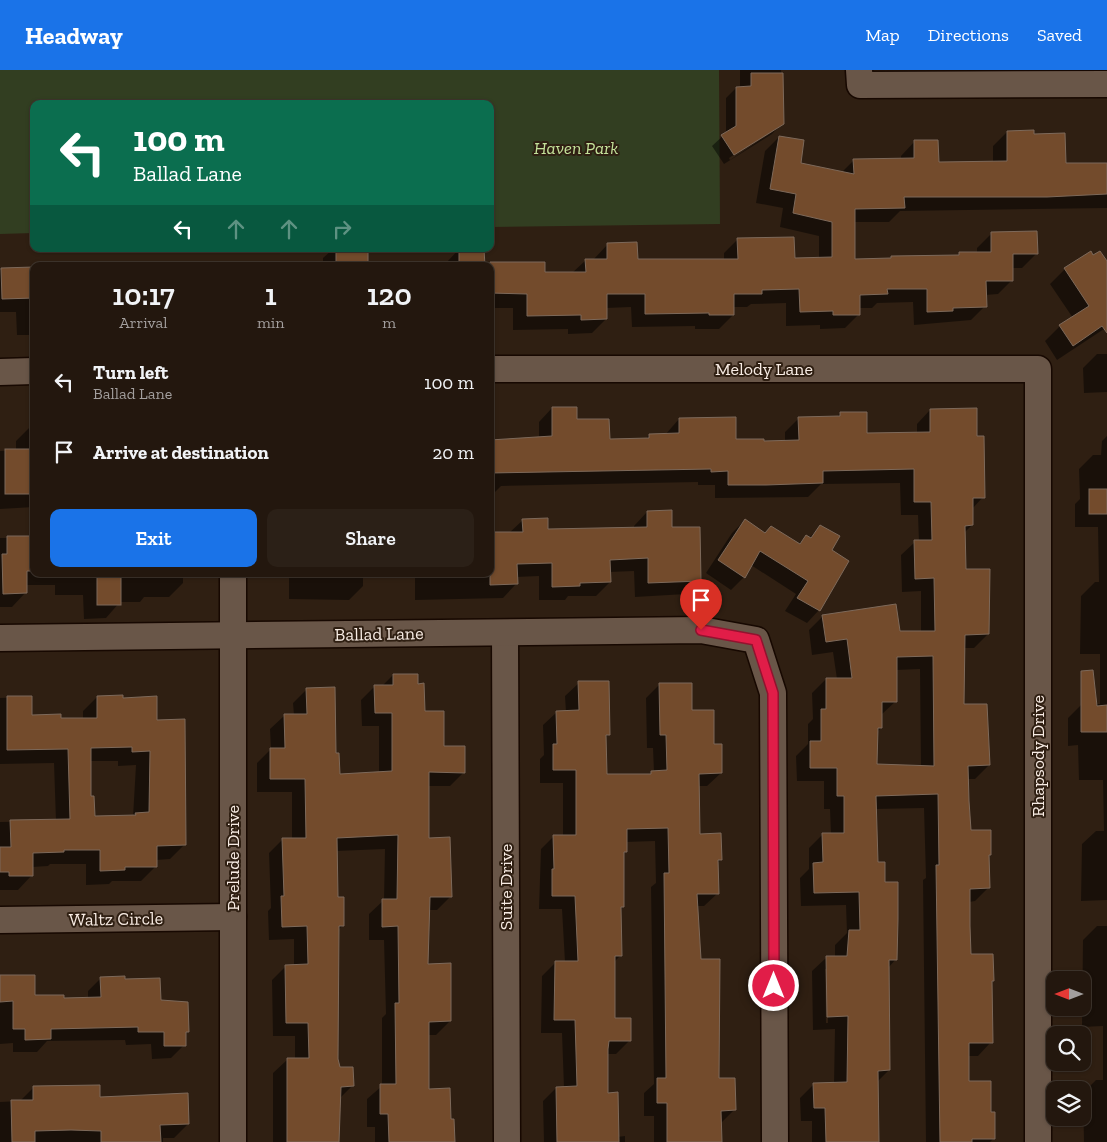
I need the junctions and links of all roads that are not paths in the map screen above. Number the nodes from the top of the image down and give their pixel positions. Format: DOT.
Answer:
graph roads {
  1 [pos="859,78"];
  2 [pos="1107,84"];
  3 [pos="494,369"];
  4 [pos="1038,369"];
  5 [pos="30,371"];
  6 [pos="0,372"];
  7 [pos="233,577"];
  8 [pos="505,633"];
  9 [pos="233,636"];
  10 [pos="0,638"];
  11 [pos="233,917"];
  12 [pos="0,920"];
  13 [pos="233,1142"];
  14 [pos="507,1142"];
  15 [pos="775,1142"];
  16 [pos="1038,1142"];
  1 -- 2 [label="street"];
  3 -- 4 [label="street, Melody Lane"];
  4 -- 16 [label="street, Rhapsody Drive"];
  5 -- 6 [label="street"];
  7 -- 9 [label="street, Prelude Drive"];
  8 -- 9 [label="street, Ballad Lane"];
  8 -- 14 [label="street, Suite Drive"];
  8 -- 15 [label="street, Ballad Lane"];
  9 -- 10 [label="street, Ballad Lane"];
  9 -- 11 [label="street, Prelude Drive"];
  11 -- 12 [label="street, Waltz Circle"];
  11 -- 13 [label="street, Prelude Drive"];
}
